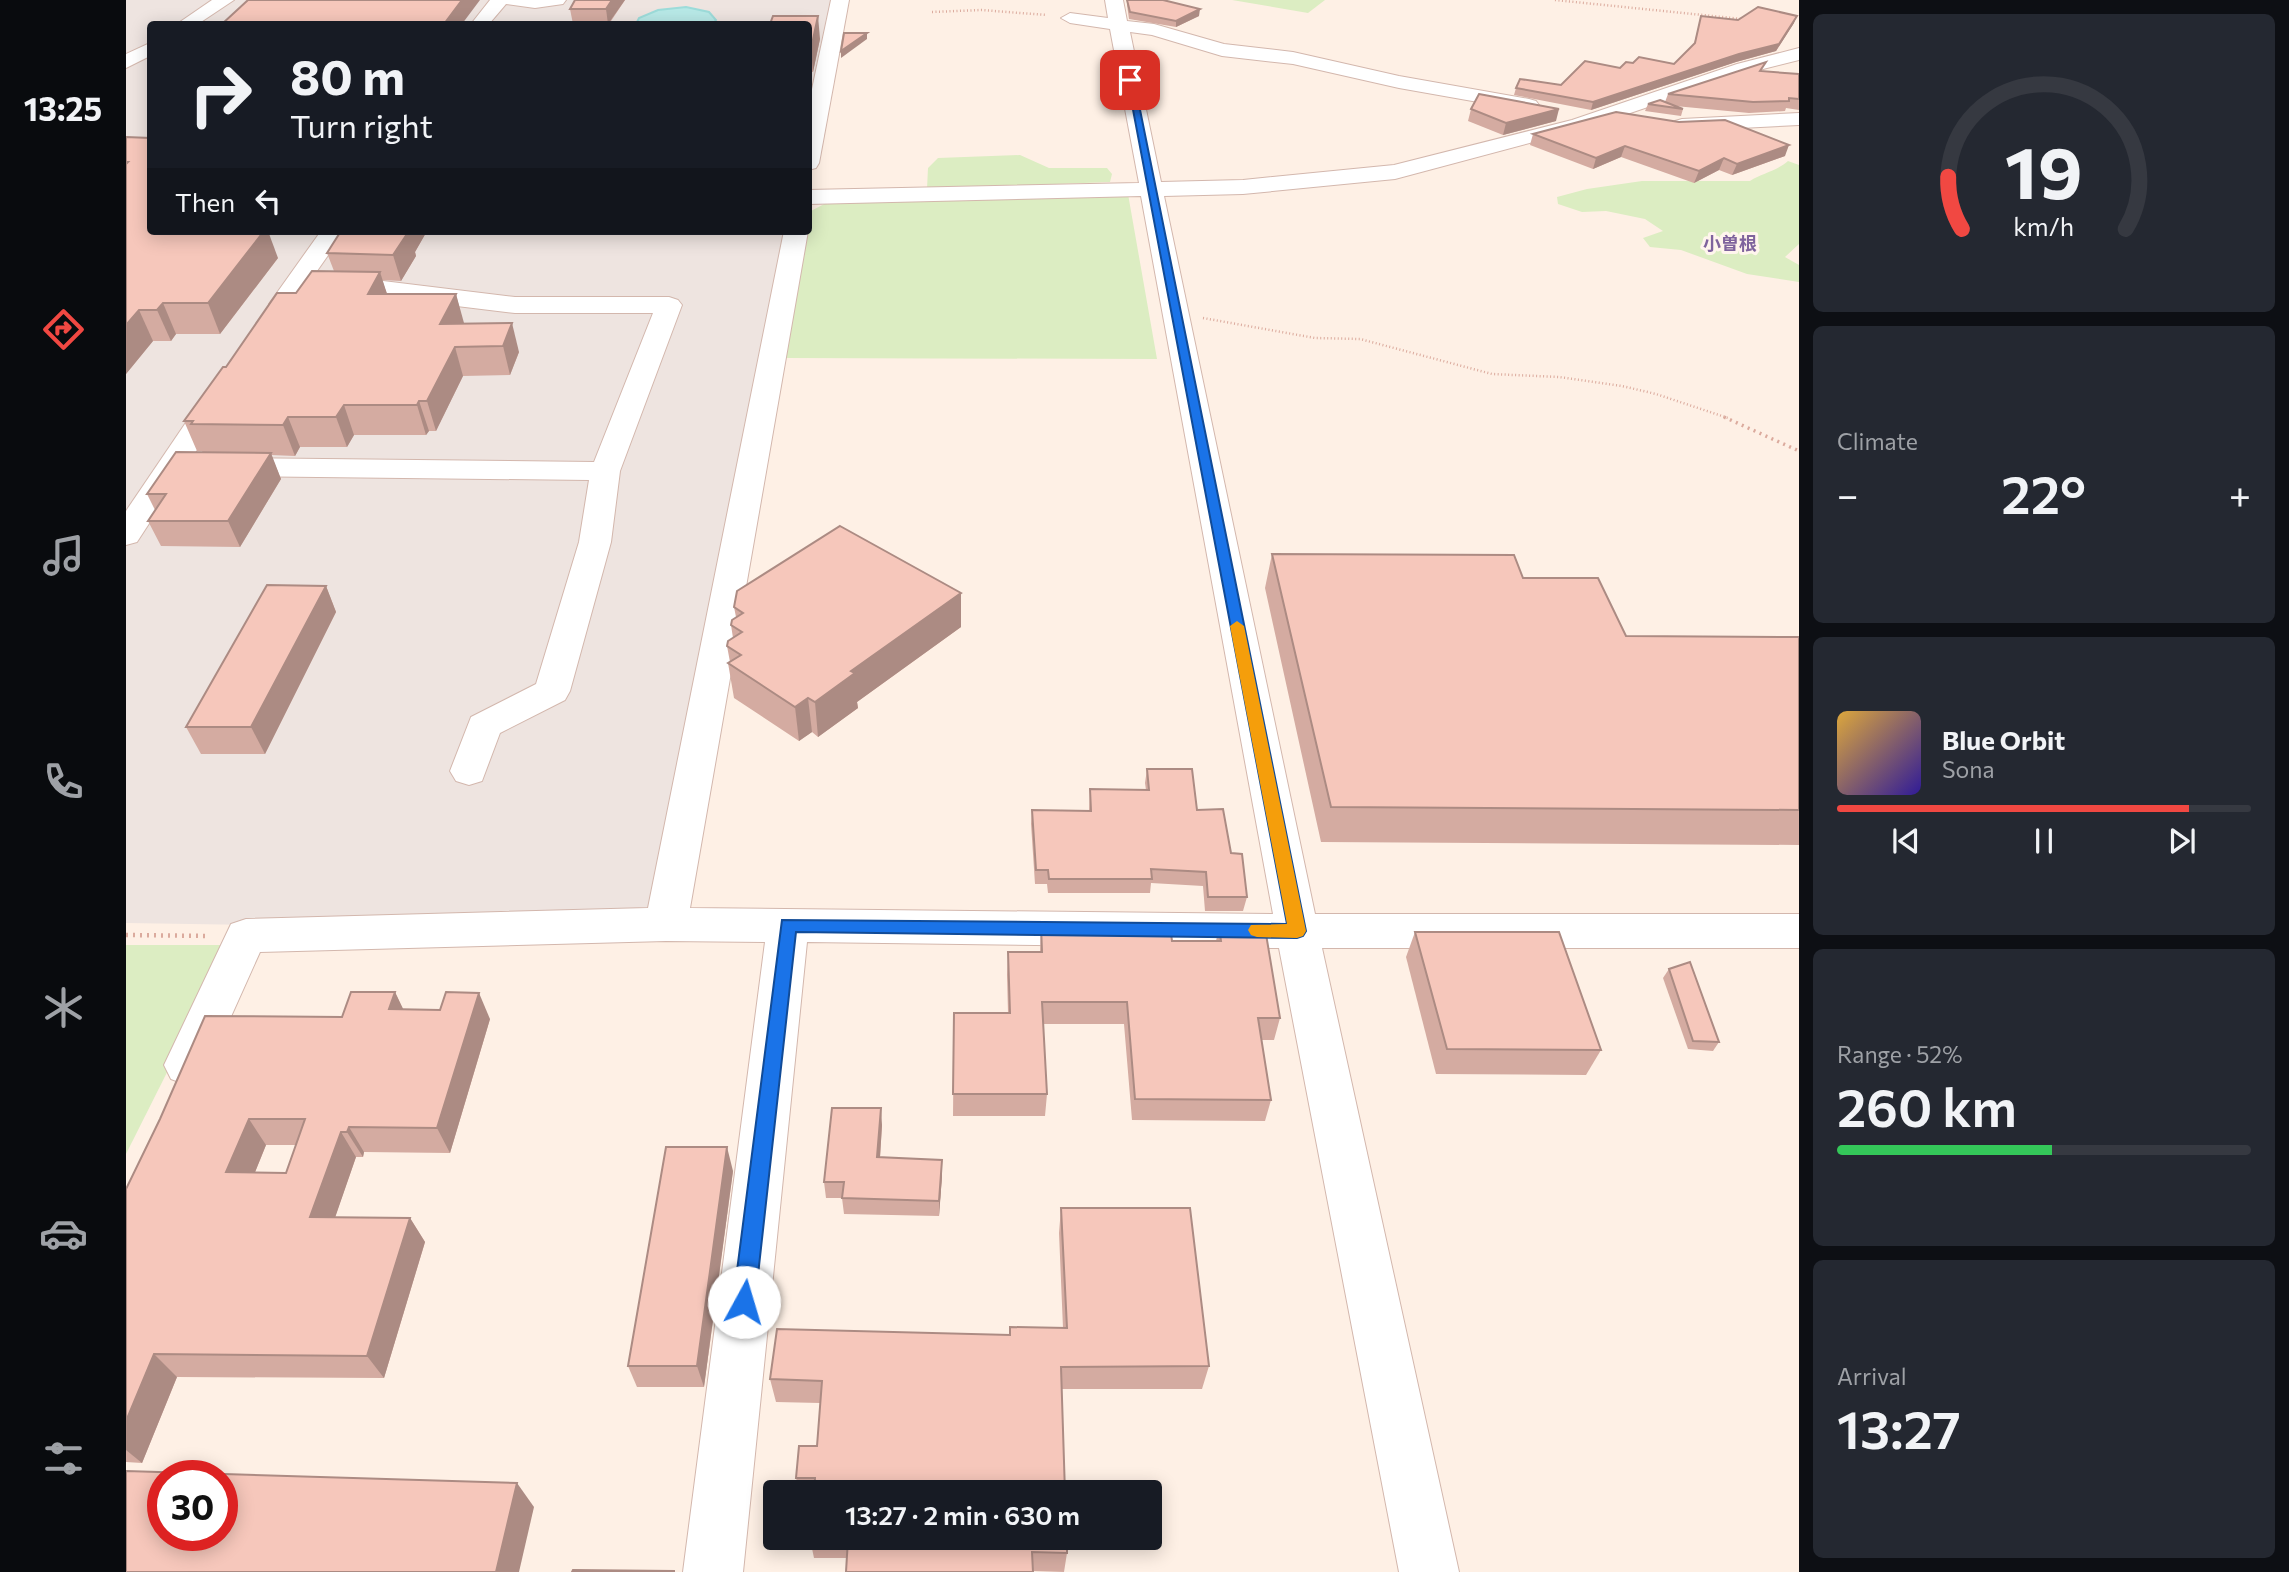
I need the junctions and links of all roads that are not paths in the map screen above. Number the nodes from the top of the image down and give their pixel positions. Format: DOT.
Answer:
graph roads {
  1 [pos="225,0"];
  2 [pos="500,0"];
  3 [pos="512,0"];
  4 [pos="557,0"];
  5 [pos="840,0"];
  6 [pos="1117,13"];
  7 [pos="1070,18"];
  8 [pos="191,21"];
  9 [pos="482,21"];
  10 [pos="147,51"];
  11 [pos="1799,54"];
  12 [pos="126,62"];
  13 [pos="126,72"];
  14 [pos="147,72"];
  15 [pos="1765,101"];
  16 [pos="1601,117"];
  17 [pos="1799,120"];
  18 [pos="1773,121"];
  19 [pos="812,143"];
  20 [pos="1152,190"];
  21 [pos="812,197"];
  22 [pos="330,235"];
  23 [pos="795,235"];
  24 [pos="292,289"];
  25 [pos="269,323"];
  26 [pos="238,367"];
  27 [pos="169,466"];
  28 [pos="605,471"];
  29 [pos="126,535"];
  30 [pos="468,771"];
  31 [pos="666,924"];
  32 [pos="788,925"];
  33 [pos="1297,931"];
  34 [pos="1799,931"];
  35 [pos="172,1100"];
  36 [pos="713,1572"];
  37 [pos="1429,1572"];
  1 -- 8 [label="street"];
  2 -- 9 [label="street"];
  3 -- 4 [label="street"];
  5 -- 19 [label="street"];
  6 -- 7 [label="street"];
  6 -- 16 [label="street"];
  6 -- 20 [label="street"];
  10 -- 12 [label="street"];
  11 -- 16 [label="street"];
  13 -- 14 [label="street"];
  15 -- 18 [label="street"];
  16 -- 18 [label="street"];
  16 -- 20 [label="street"];
  17 -- 18 [label="street"];
  20 -- 21 [label="street"];
  20 -- 33 [label="street"];
  22 -- 24 [label="street"];
  23 -- 31 [label="street"];
  24 -- 25 [label="street"];
  24 -- 28 [label="street"];
  26 -- 27 [label="street"];
  27 -- 28 [label="street"];
  27 -- 29 [label="street"];
  28 -- 30 [label="street"];
  31 -- 32 [label="street"];
  31 -- 35 [label="street"];
  32 -- 33 [label="street"];
  32 -- 36 [label="street"];
  33 -- 34 [label="street"];
  33 -- 37 [label="street"];
}
